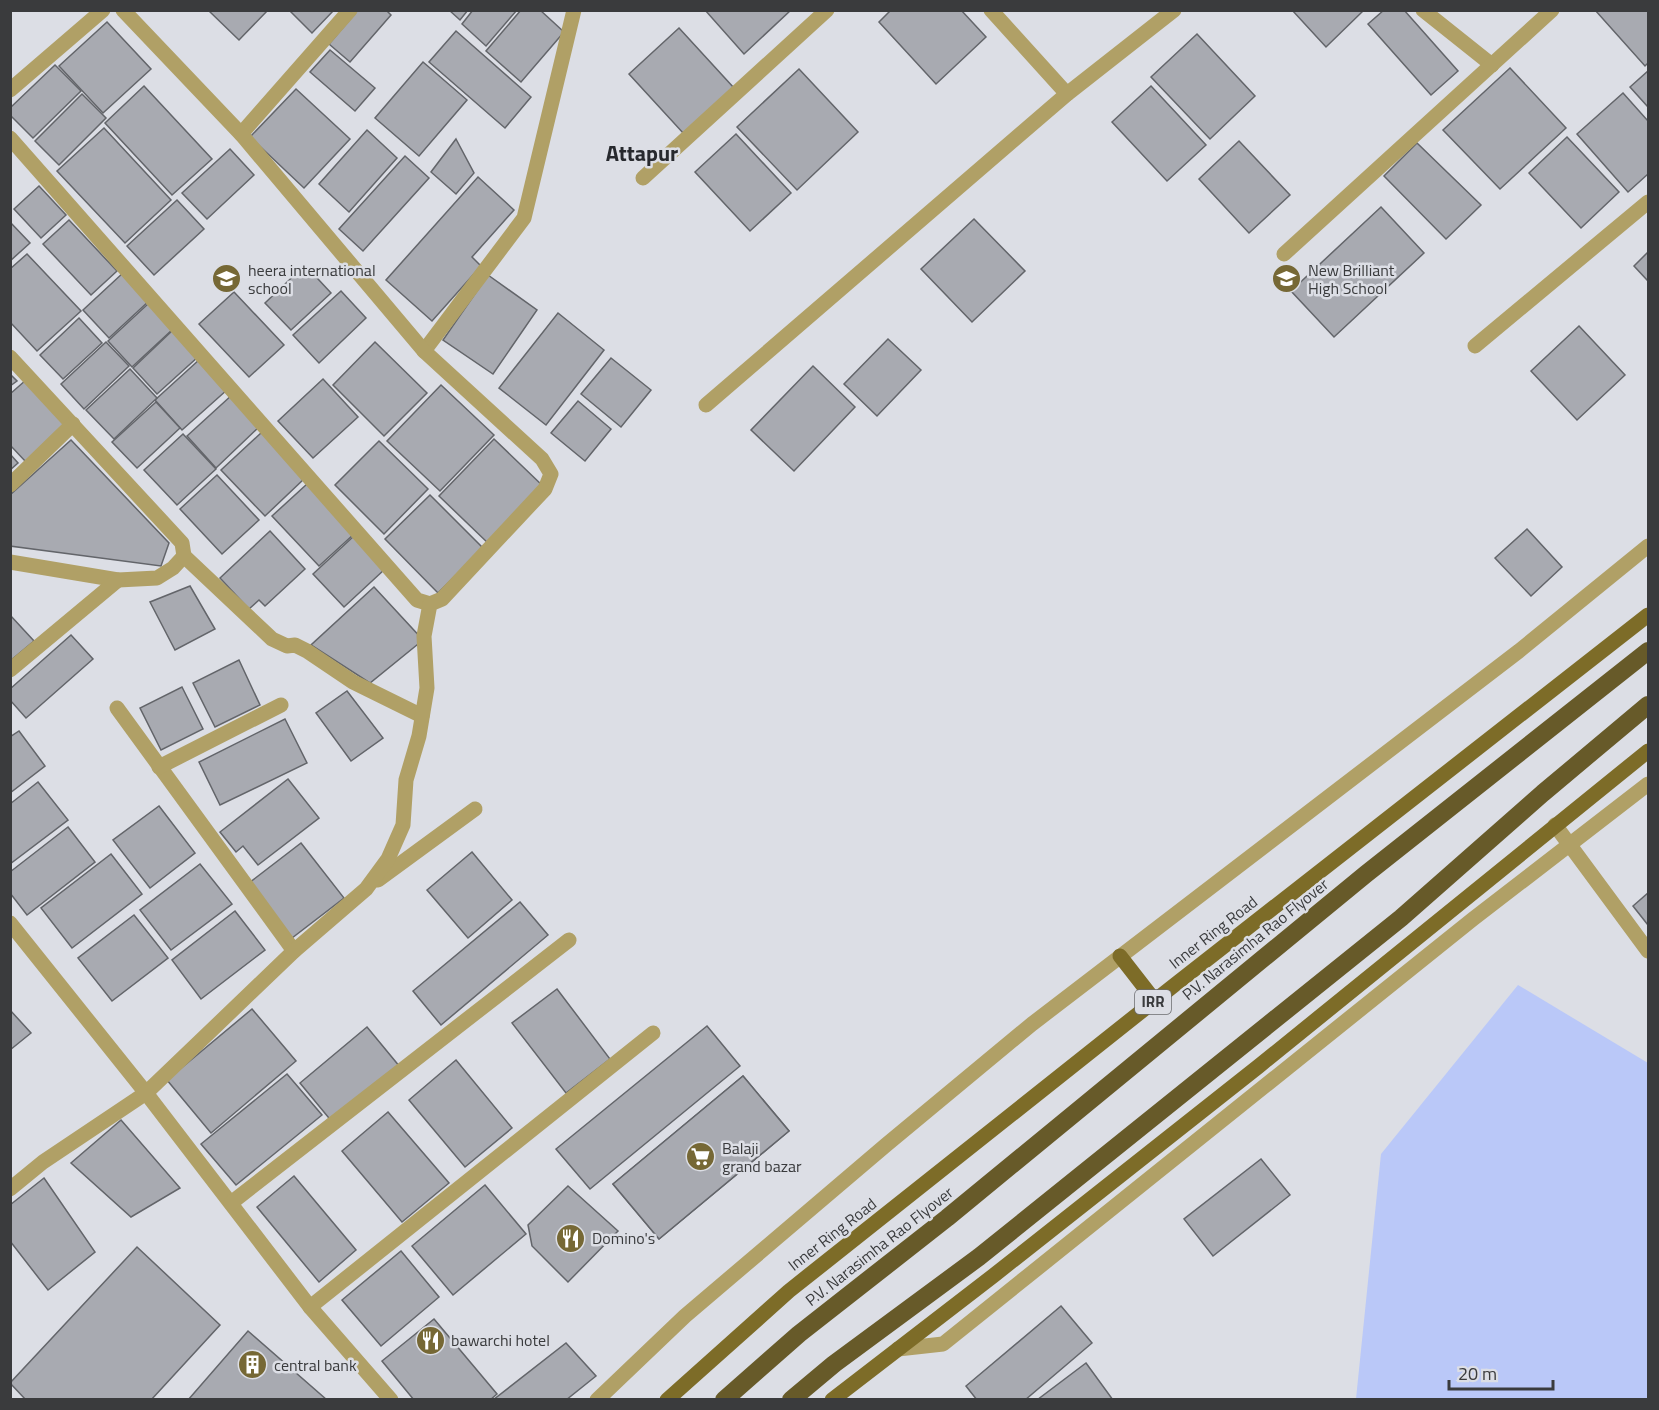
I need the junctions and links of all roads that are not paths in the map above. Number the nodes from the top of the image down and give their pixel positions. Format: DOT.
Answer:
graph roads {
  1 [pos="103,10"];
  2 [pos="123,10"];
  3 [pos="350,10"];
  4 [pos="574,10"];
  5 [pos="827,10"];
  6 [pos="992,10"];
  7 [pos="1174,10"];
  8 [pos="1423,10"];
  9 [pos="1552,10"];
  10 [pos="1492,65"];
  11 [pos="10,90"];
  12 [pos="1067,94"];
  13 [pos="241,134"];
  14 [pos="10,138"];
  15 [pos="643,178"];
  16 [pos="1648,202"];
  17 [pos="1284,255"];
  18 [pos="1475,346"];
  19 [pos="424,351"];
  20 [pos="10,357"];
  21 [pos="706,405"];
  22 [pos="73,424"];
  23 [pos="10,485"];
  24 [pos="1648,546"];
  25 [pos="184,556"];
  26 [pos="10,562"];
  27 [pos="118,580"];
  28 [pos="430,604"];
  29 [pos="1648,615"];
  30 [pos="1648,651"];
  31 [pos="10,670"];
  32 [pos="281,705"];
  33 [pos="1648,705"];
  34 [pos="117,708"];
  35 [pos="422,716"];
  36 [pos="1648,751"];
  37 [pos="159,767"];
  38 [pos="1648,784"];
  39 [pos="475,809"];
  40 [pos="1555,825"];
  41 [pos="1570,844"];
  42 [pos="366,889"];
  43 [pos="10,923"];
  44 [pos="569,940"];
  45 [pos="294,951"];
  46 [pos="1648,951"];
  47 [pos="1120,956"];
  48 [pos="1155,1001"];
  49 [pos="653,1033"];
  50 [pos="146,1093"];
  51 [pos="10,1189"];
  52 [pos="231,1203"];
  53 [pos="310,1307"];
  54 [pos="898,1348"];
  55 [pos="391,1400"];
  56 [pos="597,1400"];
  57 [pos="667,1400"];
  58 [pos="724,1400"];
  59 [pos="791,1400"];
  60 [pos="832,1400"];
  1 -- 11 [label="street"];
  2 -- 13 [label="street"];
  3 -- 13 [label="street"];
  4 -- 19 [label="street"];
  5 -- 15 [label="street"];
  6 -- 12 [label="street"];
  7 -- 12 [label="street"];
  8 -- 10 [label="street"];
  9 -- 10 [label="street"];
  10 -- 17 [label="street"];
  12 -- 21 [label="street"];
  13 -- 19 [label="street"];
  14 -- 28 [label="street"];
  16 -- 18 [label="street"];
  19 -- 28 [label="street"];
  20 -- 22 [label="street"];
  22 -- 23 [label="street"];
  22 -- 25 [label="street"];
  24 -- 47 [label="street"];
  25 -- 27 [label="street"];
  25 -- 35 [label="street"];
  26 -- 27 [label="street"];
  27 -- 31 [label="street"];
  28 -- 35 [label="street"];
  29 -- 48 [label="main road, Inner Ring Road / IRR"];
  30 -- 58 [label="highway, P.V. Narasimha Rao Flyover"];
  32 -- 37 [label="street"];
  33 -- 59 [label="highway"];
  34 -- 37 [label="street"];
  35 -- 42 [label="street"];
  36 -- 40 [label="main road"];
  37 -- 45 [label="street"];
  38 -- 41 [label="street"];
  39 -- 42 [label="street"];
  40 -- 41 [label="street"];
  40 -- 54 [label="main road"];
  41 -- 46 [label="street"];
  41 -- 54 [label="street"];
  42 -- 45 [label="street"];
  43 -- 50 [label="street"];
  44 -- 52 [label="street"];
  45 -- 50 [label="street"];
  47 -- 48 [label="main road"];
  47 -- 56 [label="street"];
  48 -- 57 [label="main road, Inner Ring Road / IRR"];
  49 -- 53 [label="street"];
  50 -- 51 [label="street"];
  50 -- 52 [label="street"];
  52 -- 53 [label="street"];
  53 -- 55 [label="street"];
  54 -- 60 [label="main road"];
}
